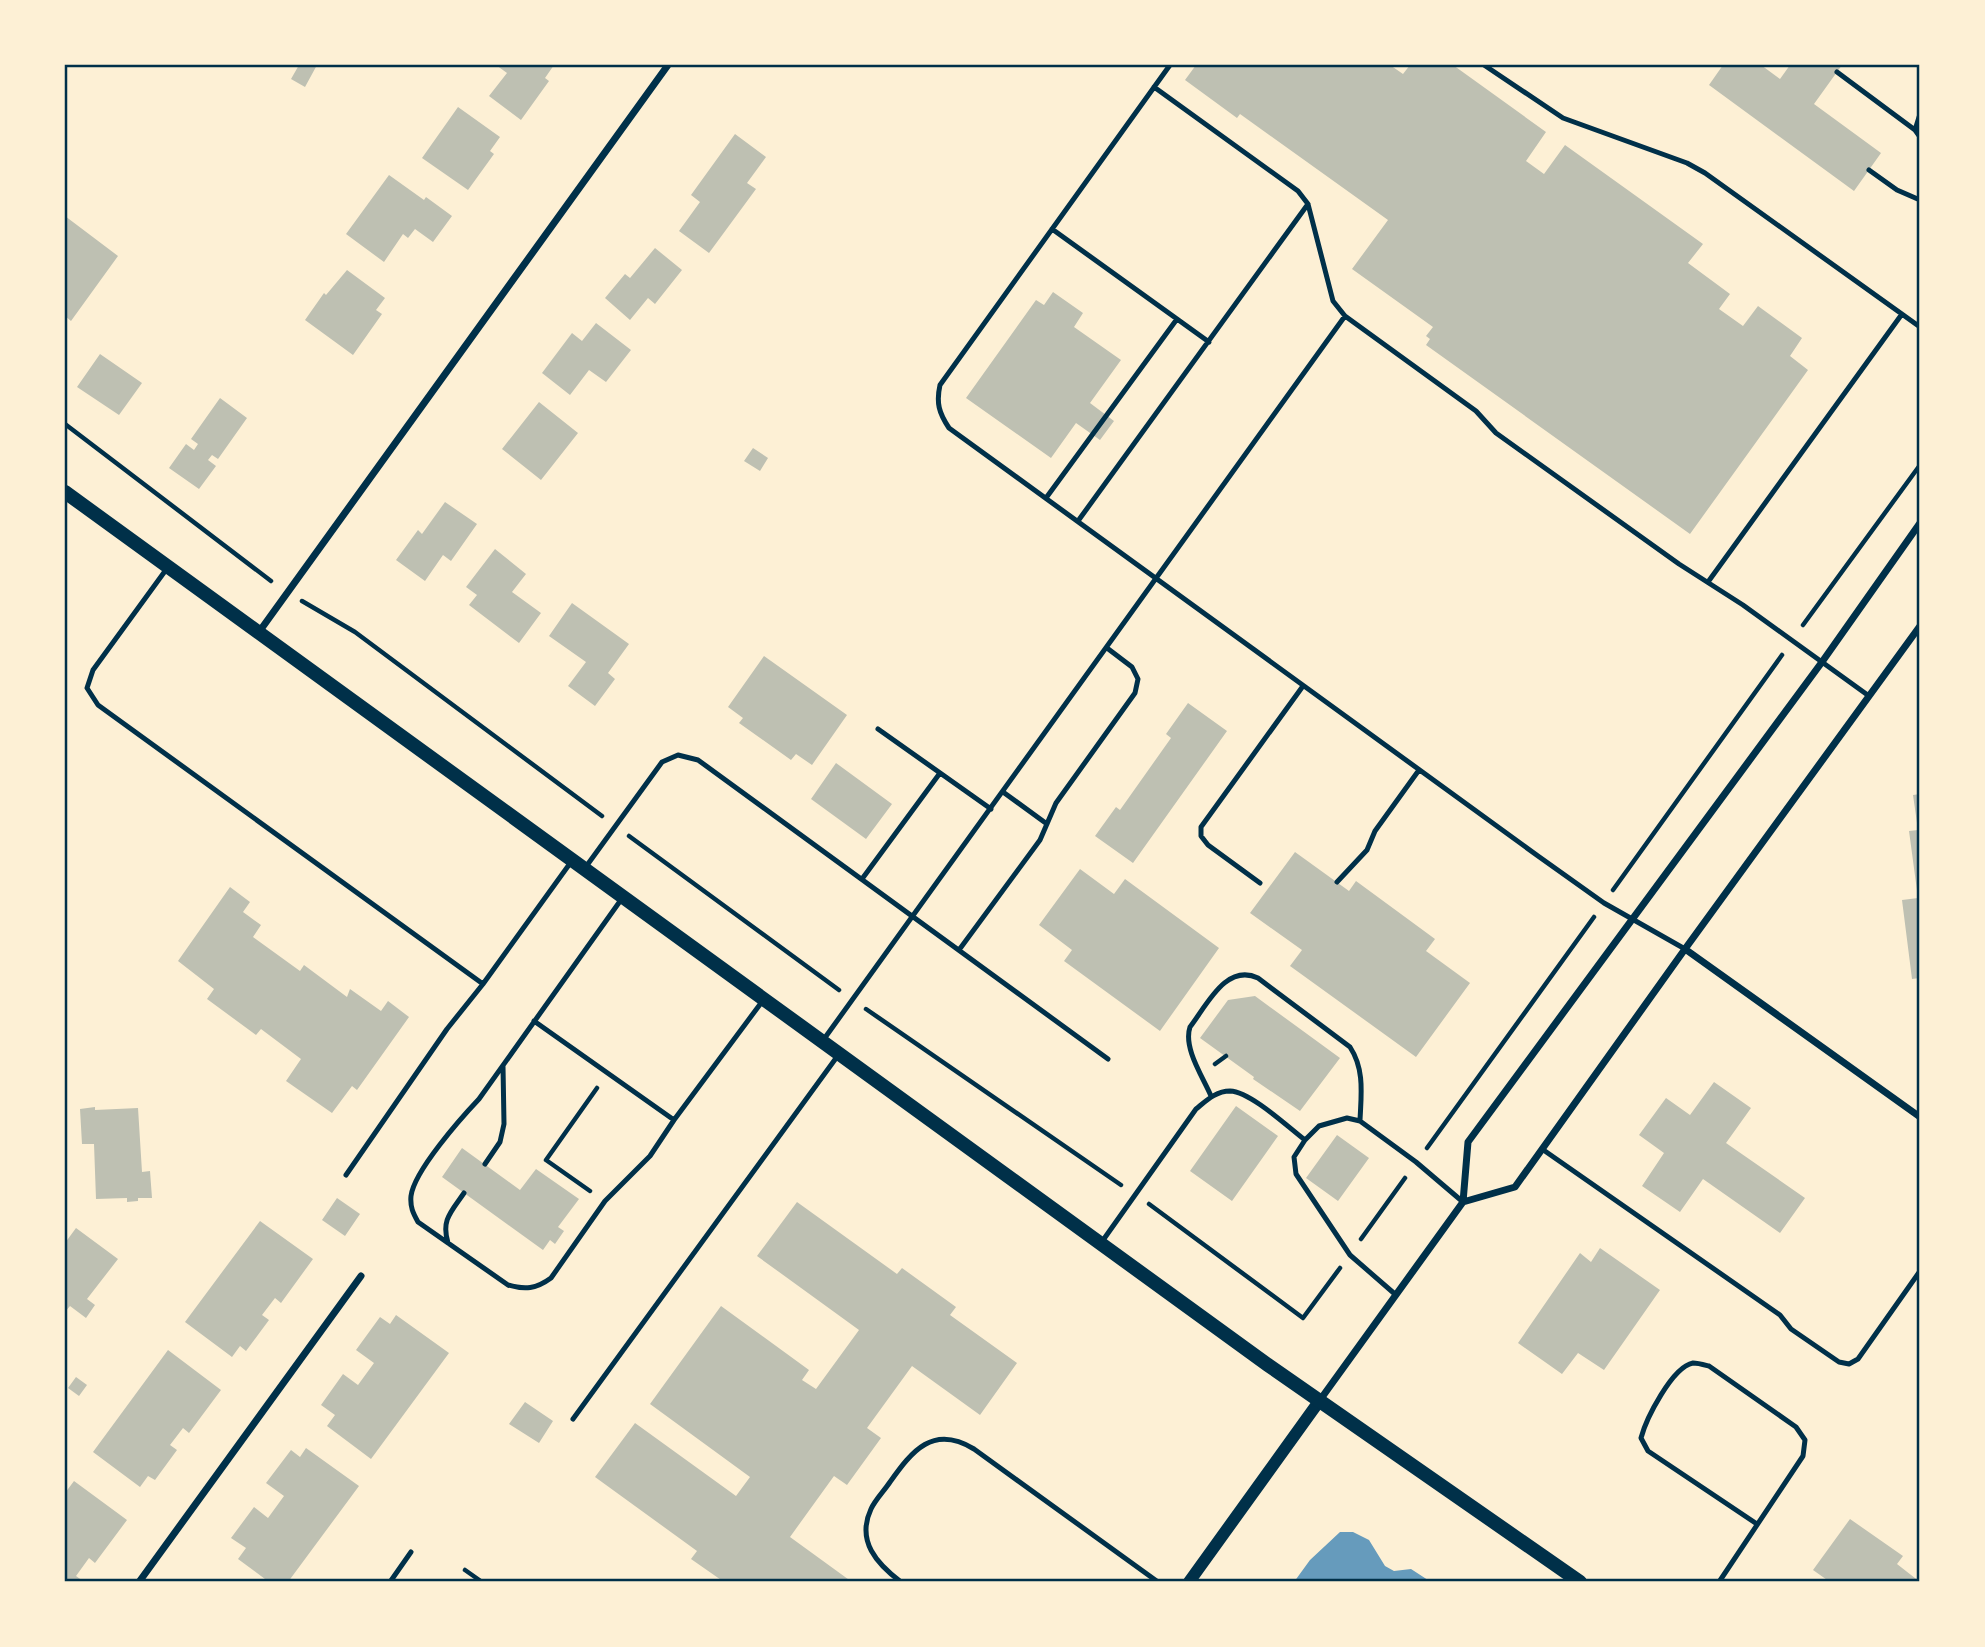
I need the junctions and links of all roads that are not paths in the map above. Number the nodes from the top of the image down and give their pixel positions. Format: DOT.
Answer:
graph roads {
  1 [pos="668,65"];
  2 [pos="1170,65"];
  3 [pos="1484,65"];
  4 [pos="1837,72"];
  5 [pos="1154,87"];
  6 [pos="1920,114"];
  7 [pos="1915,130"];
  8 [pos="1920,137"];
  9 [pos="1869,170"];
  10 [pos="1920,200"];
  11 [pos="1308,204"];
  12 [pos="1052,229"];
  13 [pos="1902,314"];
  14 [pos="1345,316"];
  15 [pos="1177,319"];
  16 [pos="1920,327"];
  17 [pos="1209,342"];
  18 [pos="65,492"];
  19 [pos="1046,498"];
  20 [pos="1078,521"];
  21 [pos="1920,523"];
  22 [pos="168,567"];
  23 [pos="1157,578"];
  24 [pos="1708,582"];
  25 [pos="1919,630"];
  26 [pos="258,633"];
  27 [pos="1107,648"];
  28 [pos="1822,662"];
  29 [pos="1303,686"];
  30 [pos="1869,696"];
  31 [pos="878,729"];
  32 [pos="1419,770"];
  33 [pos="940,773"];
  34 [pos="1003,793"];
  35 [pos="991,809"];
  36 [pos="1047,824"];
  37 [pos="578,864"];
  38 [pos="862,879"];
  39 [pos="1337,882"];
  40 [pos="1260,883"];
  41 [pos="623,897"];
  42 [pos="913,917"];
  43 [pos="1632,919"];
  44 [pos="1685,948"];
  45 [pos="959,950"];
  46 [pos="483,984"];
  47 [pos="764,999"];
  48 [pos="534,1021"];
  49 [pos="822,1042"];
  50 [pos="839,1054"];
  51 [pos="1108,1059"];
  52 [pos="503,1066"];
  53 [pos="1211,1096"];
  54 [pos="1920,1116"];
  55 [pos="674,1120"];
  56 [pos="1360,1121"];
  57 [pos="1305,1140"];
  58 [pos="1542,1149"];
  59 [pos="485,1164"];
  60 [pos="345,1175"];
  61 [pos="464,1193"];
  62 [pos="1463,1202"];
  63 [pos="448,1243"];
  64 [pos="1101,1243"];
  65 [pos="1920,1272"];
  66 [pos="360,1276"];
  67 [pos="1395,1294"];
  68 [pos="1320,1400"];
  69 [pos="573,1419"];
  70 [pos="1757,1524"];
  71 [pos="411,1552"];
  72 [pos="139,1582"];
  73 [pos="390,1582"];
  74 [pos="901,1582"];
  75 [pos="1158,1582"];
  76 [pos="1189,1582"];
  77 [pos="1580,1582"];
  78 [pos="1718,1582"];
  1 -- 26 [label="street"];
  2 -- 5 [label="lane"];
  3 -- 13 [label="lane"];
  4 -- 7 [label="lane"];
  5 -- 11 [label="lane"];
  5 -- 12 [label="lane"];
  6 -- 7 [label="lane"];
  7 -- 8 [label="lane"];
  9 -- 10 [label="lane"];
  11 -- 14 [label="lane"];
  11 -- 17 [label="lane"];
  12 -- 15 [label="lane"];
  12 -- 19 [label="lane"];
  13 -- 16 [label="lane"];
  13 -- 24 [label="lane"];
  14 -- 23 [label="lane"];
  14 -- 24 [label="lane"];
  15 -- 17 [label="lane"];
  15 -- 19 [label="lane"];
  17 -- 20 [label="lane"];
  18 -- 22 [label="main road"];
  19 -- 20 [label="lane"];
  20 -- 23 [label="lane"];
  21 -- 28 [label="street"];
  22 -- 26 [label="main road"];
  22 -- 46 [label="lane"];
  23 -- 27 [label="lane"];
  23 -- 29 [label="lane"];
  24 -- 28 [label="lane"];
  25 -- 30 [label="street"];
  26 -- 37 [label="main road"];
  27 -- 34 [label="lane"];
  27 -- 36 [label="lane"];
  28 -- 30 [label="lane"];
  28 -- 43 [label="street"];
  29 -- 32 [label="lane"];
  29 -- 40 [label="lane"];
  30 -- 44 [label="street"];
  31 -- 33 [label="lane"];
  32 -- 39 [label="lane"];
  32 -- 43 [label="lane"];
  33 -- 35 [label="lane"];
  33 -- 38 [label="lane"];
  34 -- 35 [label="lane"];
  34 -- 36 [label="lane"];
  35 -- 42 [label="lane"];
  36 -- 45 [label="lane"];
  37 -- 38 [label="lane"];
  37 -- 41 [label="main road"];
  37 -- 46 [label="lane"];
  38 -- 42 [label="lane"];
  41 -- 47 [label="main road"];
  41 -- 48 [label="lane"];
  42 -- 45 [label="lane"];
  42 -- 49 [label="lane"];
  43 -- 44 [label="lane"];
  43 -- 62 [label="street"];
  44 -- 54 [label="street"];
  44 -- 58 [label="street"];
  45 -- 51 [label="lane"];
  46 -- 60 [label="lane"];
  47 -- 49 [label="main road"];
  47 -- 55 [label="lane"];
  48 -- 52 [label="lane"];
  48 -- 55 [label="lane"];
  49 -- 50 [label="main road"];
  50 -- 64 [label="main road"];
  50 -- 69 [label="lane"];
  52 -- 59 [label="lane"];
  52 -- 63 [label="lane"];
  53 -- 56 [label="lane"];
  53 -- 57 [label="lane"];
  53 -- 64 [label="lane"];
  55 -- 63 [label="lane"];
  56 -- 57 [label="lane"];
  56 -- 62 [label="lane"];
  57 -- 67 [label="lane"];
  58 -- 62 [label="street"];
  58 -- 65 [label="lane"];
  61 -- 63 [label="lane"];
  62 -- 67 [label="street"];
  64 -- 68 [label="main road"];
  66 -- 72 [label="street"];
  67 -- 68 [label="street"];
  68 -- 76 [label="street"];
  68 -- 77 [label="main road"];
  70 -- 70 [label="lane"];
  70 -- 78 [label="lane"];
  71 -- 73 [label="lane"];
  74 -- 75 [label="lane"];
}
